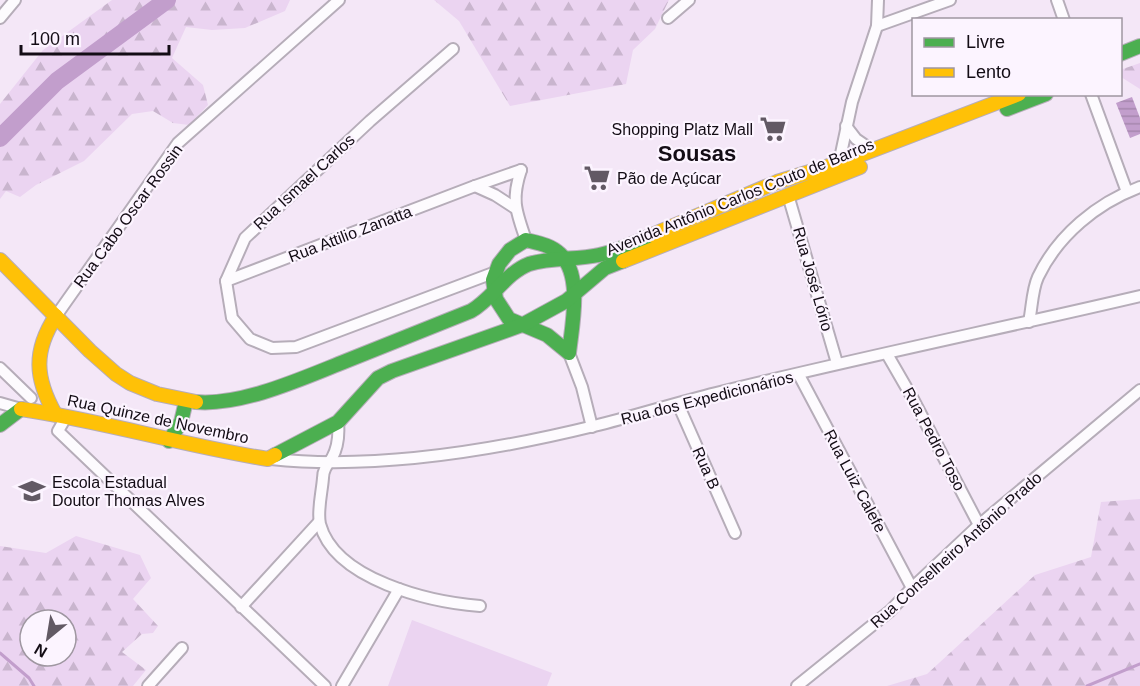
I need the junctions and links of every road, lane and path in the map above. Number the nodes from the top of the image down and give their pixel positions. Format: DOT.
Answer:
graph roads {
  1 [pos="15,0"];
  2 [pos="339,0"];
  3 [pos="688,0"];
  4 [pos="878,0"];
  5 [pos="950,0"];
  6 [pos="1057,0"];
  7 [pos="0,18"];
  8 [pos="668,18"];
  9 [pos="1063,18"];
  10 [pos="878,26"];
  11 [pos="1140,46"];
  12 [pos="453,49"];
  13 [pos="1122,53"];
  14 [pos="1140,58"];
  15 [pos="1122,65"];
  16 [pos="1014,96"];
  17 [pos="1041,96"];
  18 [pos="1092,96"];
  19 [pos="846,126"];
  20 [pos="872,150"];
  21 [pos="839,163"];
  22 [pos="475,186"];
  23 [pos="1140,187"];
  24 [pos="1127,192"];
  25 [pos="788,195"];
  26 [pos="515,208"];
  27 [pos="526,240"];
  28 [pos="564,259"];
  29 [pos="0,260"];
  30 [pos="493,273"];
  31 [pos="226,281"];
  32 [pos="575,291"];
  33 [pos="494,292"];
  34 [pos="1140,296"];
  35 [pos="56,316"];
  36 [pos="1029,322"];
  37 [pos="522,325"];
  38 [pos="569,353"];
  39 [pos="887,354"];
  40 [pos="837,363"];
  41 [pos="0,368"];
  42 [pos="799,375"];
  43 [pos="40,386"];
  44 [pos="1140,390"];
  45 [pos="30,398"];
  46 [pos="186,400"];
  47 [pos="0,403"];
  48 [pos="678,404"];
  49 [pos="21,409"];
  50 [pos="61,415"];
  51 [pos="338,422"];
  52 [pos="0,425"];
  53 [pos="592,427"];
  54 [pos="169,441"];
  55 [pos="268,459"];
  56 [pos="329,462"];
  57 [pos="319,522"];
  58 [pos="979,525"];
  59 [pos="735,533"];
  60 [pos="912,588"];
  61 [pos="399,590"];
  62 [pos="480,606"];
  63 [pos="241,607"];
  64 [pos="182,648"];
  65 [pos="148,686"];
  66 [pos="325,686"];
  67 [pos="342,686"];
  68 [pos="797,686"];
  1 -- 7 [label="street"];
  2 -- 35 [label="street, Rua Cabo Oscar Rossin"];
  3 -- 8 [label="street"];
  4 -- 10 [label="street"];
  5 -- 10 [label="street"];
  6 -- 9 [label="street"];
  10 -- 19 [label="street"];
  11 -- 13 [label="main road"];
  12 -- 31 [label="street, Rua Ismael Carlos"];
  14 -- 15 [label="main road"];
  16 -- 20 [label="main road, Avenida Antônio Carlos Couto de Barros"];
  17 -- 25 [label="main road, Avenida Antônio Carlos Couto de Barros"];
  18 -- 24 [label="street"];
  19 -- 20 [label="street"];
  19 -- 21 [label="street"];
  20 -- 21 [label="main road, Avenida Antônio Carlos Couto de Barros"];
  21 -- 28 [label="main road, Avenida Antônio Carlos Couto de Barros"];
  22 -- 26 [label="street"];
  22 -- 26 [label="street, Rua Attilio Zanatta"];
  22 -- 31 [label="street, Rua Attilio Zanatta"];
  23 -- 24 [label="street"];
  24 -- 36 [label="street"];
  25 -- 32 [label="main road, Avenida Antônio Carlos Couto de Barros"];
  25 -- 40 [label="street, Rua José Lório"];
  26 -- 27 [label="street"];
  27 -- 28 [label="main road"];
  27 -- 30 [label="main road"];
  28 -- 32 [label="main road"];
  28 -- 33 [label="main road, Avenida Antônio Carlos Couto de Barros"];
  29 -- 35 [label="main road, Avenida Antônio Carlos Couto de Barros"];
  30 -- 31 [label="street"];
  30 -- 33 [label="main road"];
  32 -- 37 [label="main road, Avenida Antônio Carlos Couto de Barros"];
  32 -- 38 [label="main road"];
  33 -- 37 [label="main road"];
  33 -- 46 [label="main road, Avenida Antônio Carlos Couto de Barros"];
  34 -- 36 [label="street, Rua dos Expedicionários"];
  35 -- 43 [label="main road"];
  35 -- 46 [label="main road, Avenida Antônio Carlos Couto de Barros"];
  36 -- 39 [label="street, Rua dos Expedicionários"];
  37 -- 38 [label="main road"];
  37 -- 51 [label="main road, Avenida Antônio Carlos Couto de Barros"];
  38 -- 53 [label="street"];
  39 -- 40 [label="street, Rua dos Expedicionários"];
  39 -- 58 [label="street, Rua Pedro Toso"];
  40 -- 42 [label="street, Rua dos Expedicionários"];
  41 -- 45 [label="street"];
  42 -- 48 [label="street, Rua dos Expedicionários"];
  42 -- 60 [label="street, Rua Luiz Calefe"];
  43 -- 45 [label="main road"];
  43 -- 50 [label="main road"];
  44 -- 58 [label="street, Rua Conselheiro Antônio Prado"];
  45 -- 49 [label="main road"];
  46 -- 54 [label="main road"];
  47 -- 49 [label="street, Rua Quinze de Novembro"];
  48 -- 53 [label="street, Rua dos Expedicionários"];
  48 -- 59 [label="street, Rua B"];
  49 -- 50 [label="main road, Rua Quinze de Novembro"];
  49 -- 52 [label="main road"];
  50 -- 54 [label="main road, Rua Quinze de Novembro"];
  50 -- 63 [label="street"];
  51 -- 55 [label="main road, Rua Quinze de Novembro"];
  51 -- 56 [label="street"];
  53 -- 56 [label="street, Rua dos Expedicionários"];
  54 -- 55 [label="main road, Rua Quinze de Novembro"];
  55 -- 56 [label="street, Rua dos Expedicionários"];
  56 -- 57 [label="street"];
  57 -- 61 [label="street"];
  57 -- 63 [label="street"];
  58 -- 60 [label="street, Rua Conselheiro Antônio Prado"];
  60 -- 68 [label="street, Rua Conselheiro Antônio Prado"];
  61 -- 62 [label="street"];
  61 -- 67 [label="street"];
  63 -- 66 [label="street"];
  64 -- 65 [label="street"];
}
